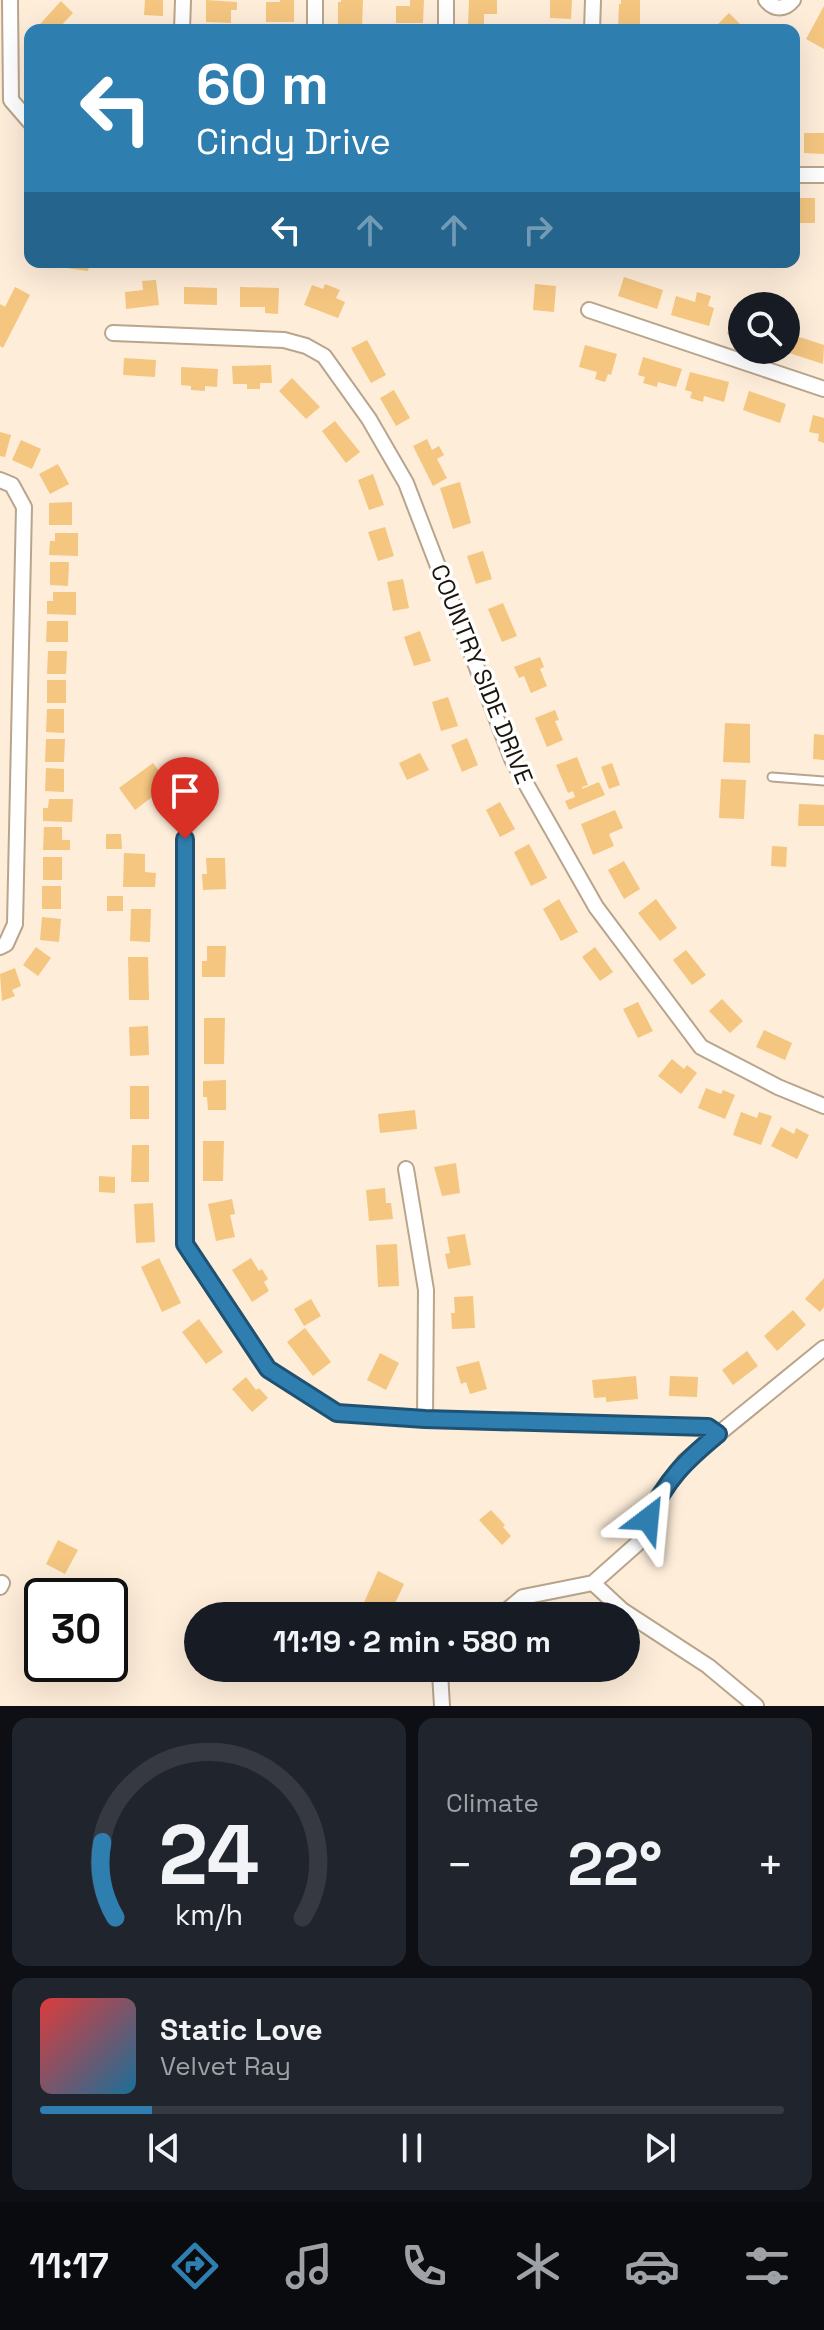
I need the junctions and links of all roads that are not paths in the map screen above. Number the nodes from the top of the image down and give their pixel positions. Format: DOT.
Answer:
graph roads {
  1 [pos="10,0"];
  2 [pos="183,0"];
  3 [pos="315,0"];
  4 [pos="446,0"];
  5 [pos="593,0"];
  6 [pos="766,0"];
  7 [pos="793,0"];
  8 [pos="182,24"];
  9 [pos="315,24"];
  10 [pos="446,24"];
  11 [pos="592,24"];
  12 [pos="24,115"];
  13 [pos="800,175"];
  14 [pos="824,175"];
  15 [pos="589,310"];
  16 [pos="113,333"];
  17 [pos="824,389"];
  18 [pos="0,480"];
  19 [pos="772,777"];
  20 [pos="824,781"];
  21 [pos="185,839"];
  22 [pos="0,947"];
  23 [pos="824,1106"];
  24 [pos="406,1169"];
  25 [pos="824,1348"];
  26 [pos="425,1419"];
  27 [pos="718,1434"];
  28 [pos="593,1583"];
  29 [pos="517,1602"];
  30 [pos="441,1682"];
  31 [pos="442,1706"];
  32 [pos="756,1706"];
  1 -- 12 [label="street"];
  2 -- 8 [label="street"];
  3 -- 9 [label="street"];
  4 -- 10 [label="street"];
  5 -- 11 [label="street"];
  6 -- 7 [label="street"];
  13 -- 14 [label="street"];
  15 -- 17 [label="street"];
  16 -- 23 [label="street, COUNTRY SIDE DRIVE"];
  18 -- 22 [label="street"];
  19 -- 20 [label="lane"];
  21 -- 26 [label="street"];
  24 -- 26 [label="street"];
  25 -- 27 [label="street"];
  26 -- 27 [label="street"];
  27 -- 28 [label="street"];
  28 -- 29 [label="street"];
  28 -- 32 [label="street"];
  30 -- 31 [label="street"];
}
